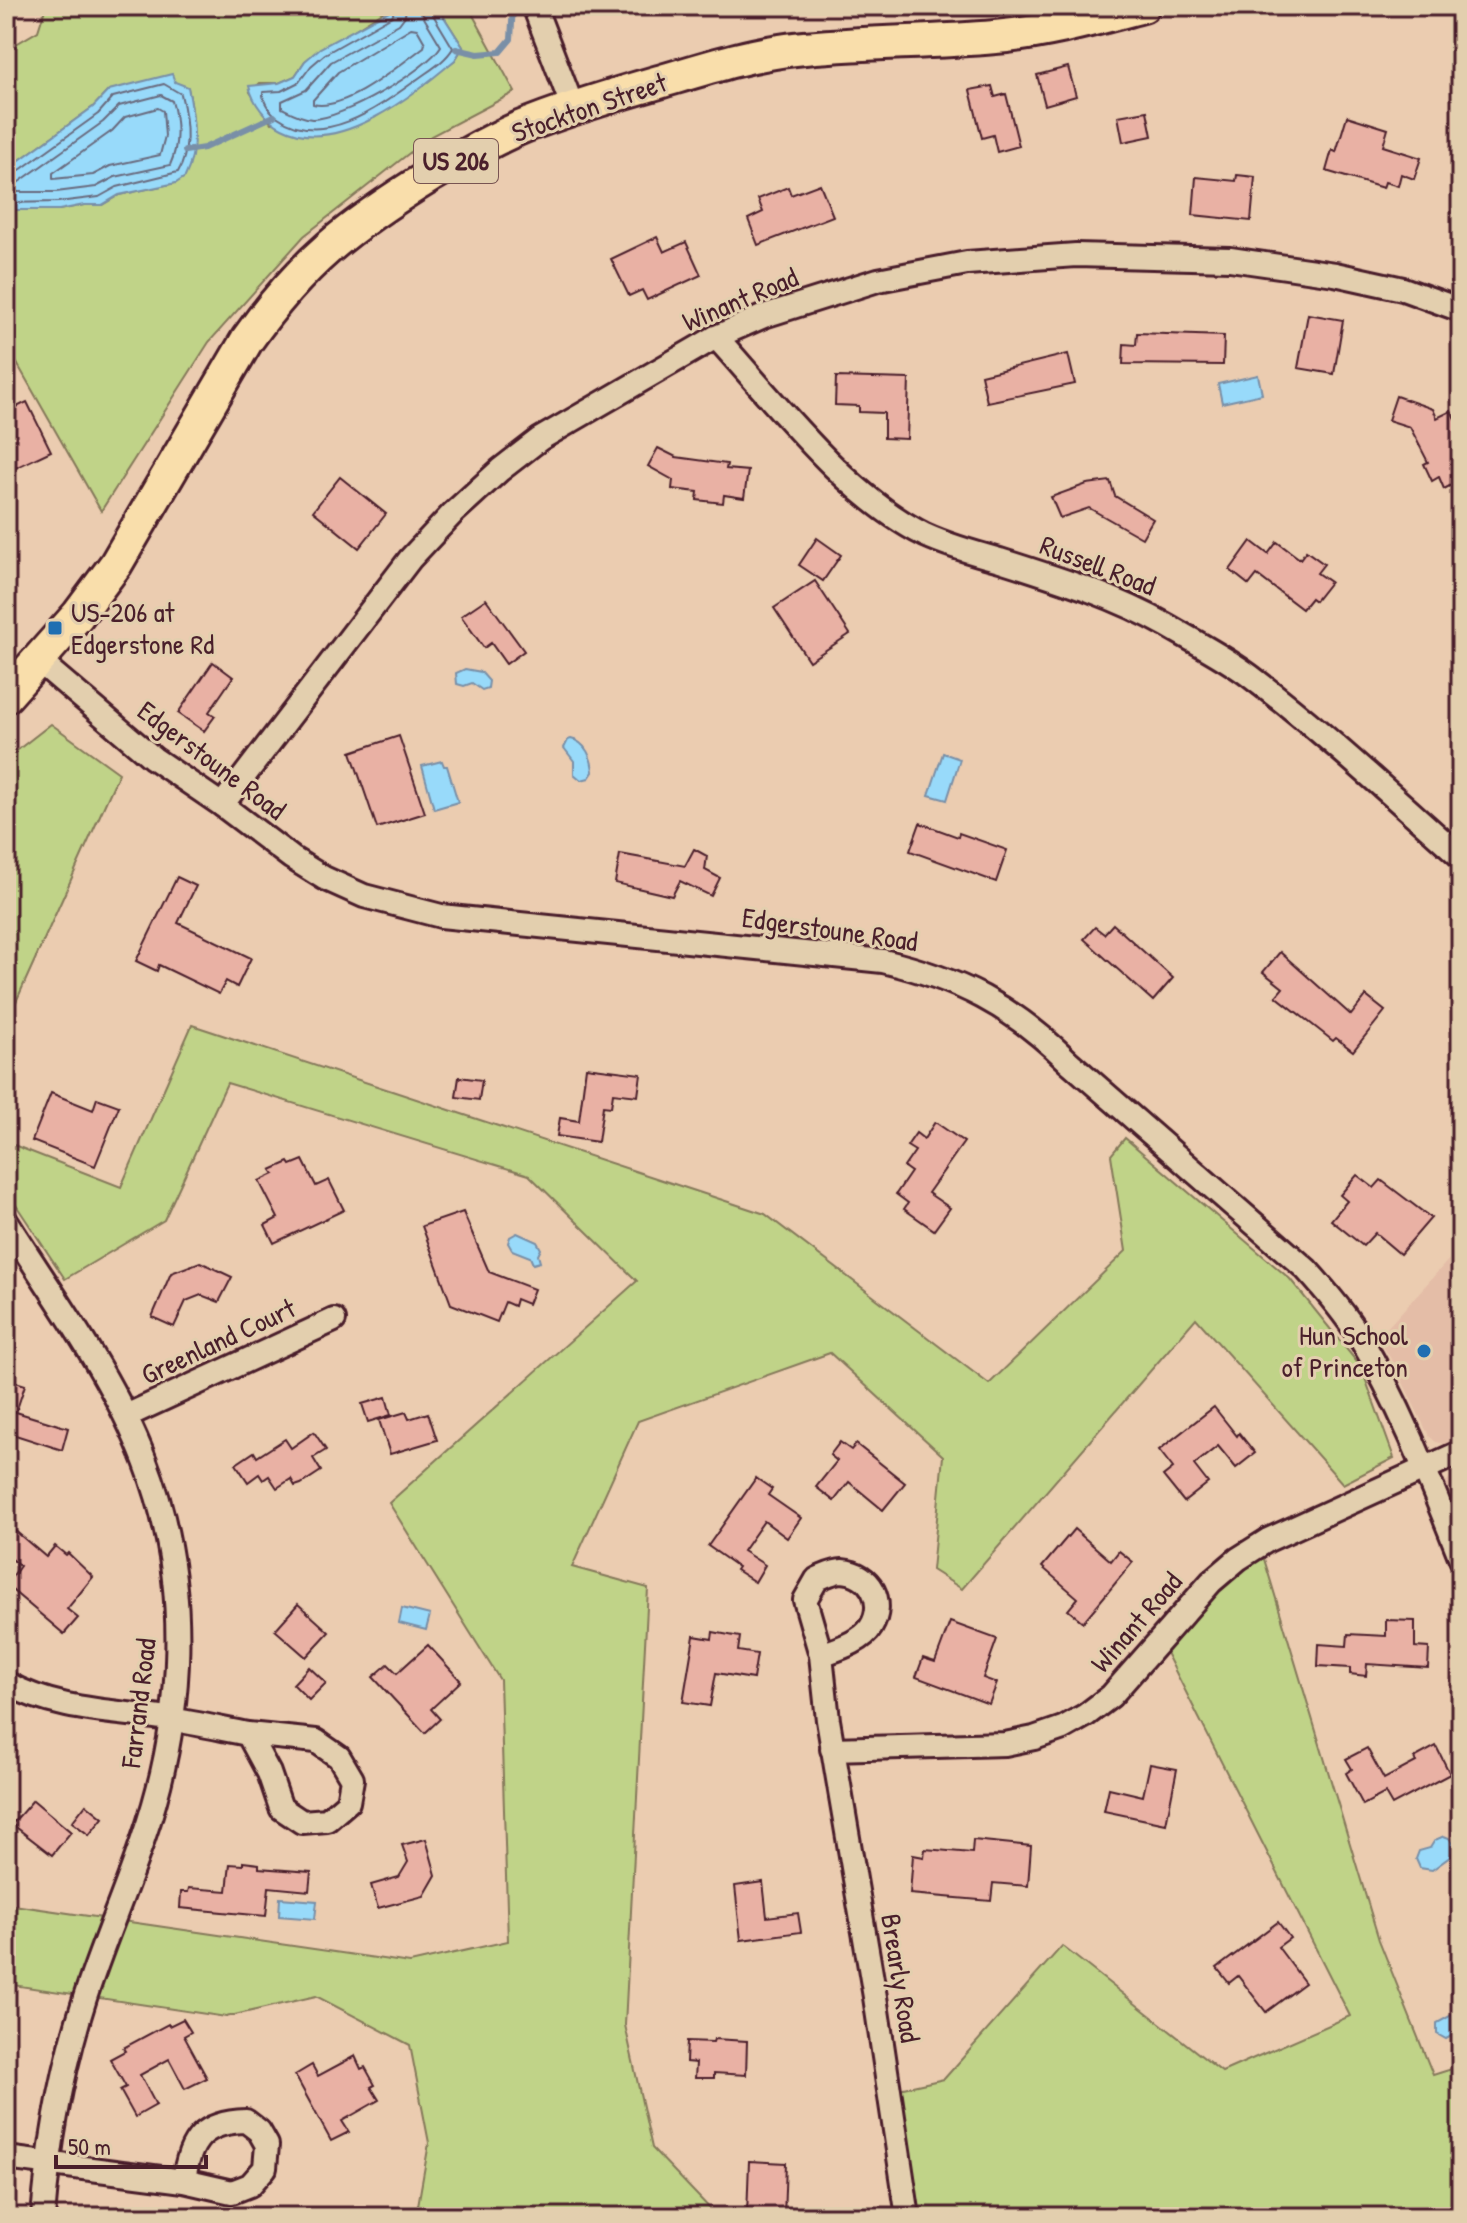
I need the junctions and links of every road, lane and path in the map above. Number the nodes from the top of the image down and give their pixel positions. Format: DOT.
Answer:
graph roads {
  1 [pos="534,6"];
  2 [pos="1143,6"];
  3 [pos="573,108"];
  4 [pos="1461,310"];
  5 [pos="716,337"];
  6 [pos="39,661"];
  7 [pos="6,696"];
  8 [pos="222,805"];
  9 [pos="1461,857"];
  10 [pos="6,1221"];
  11 [pos="334,1320"];
  12 [pos="126,1416"];
  13 [pos="1461,1452"];
  14 [pos="1424,1468"];
  15 [pos="1461,1559"];
  16 [pos="821,1655"];
  17 [pos="6,1683"];
  18 [pos="172,1720"];
  19 [pos="248,1734"];
  20 [pos="832,1749"];
  21 [pos="6,2158"];
  22 [pos="48,2164"];
  23 [pos="184,2181"];
  24 [pos="43,2217"];
  25 [pos="908,2217"];
  1 -- 3 [label="street"];
  2 -- 3 [label="highway, Stockton Street / US 206"];
  3 -- 6 [label="highway, Stockton Street / US 206"];
  4 -- 5 [label="street, Winant Road"];
  5 -- 8 [label="street, Winant Road"];
  5 -- 9 [label="street, Russell Road"];
  6 -- 7 [label="highway, Stockton Street / US 206"];
  6 -- 8 [label="street, Edgerstoune Road"];
  8 -- 14 [label="street, Edgerstoune Road"];
  10 -- 12 [label="street, Farrand Road"];
  11 -- 12 [label="street, Greenland Court"];
  12 -- 18 [label="street, Farrand Road"];
  13 -- 14 [label="street, Winant Road"];
  14 -- 15 [label="street, Edgerstoune Road"];
  14 -- 20 [label="street, Winant Road"];
  16 -- 20 [label="street, Brearly Road"];
  17 -- 18 [label="street"];
  18 -- 19 [label="street"];
  18 -- 22 [label="street, Farrand Road"];
  19 -- 19 [label="street"];
  20 -- 25 [label="street, Brearly Road"];
  21 -- 22 [label="street"];
  22 -- 23 [label="street"];
  22 -- 24 [label="street, Farrand Road"];
}
